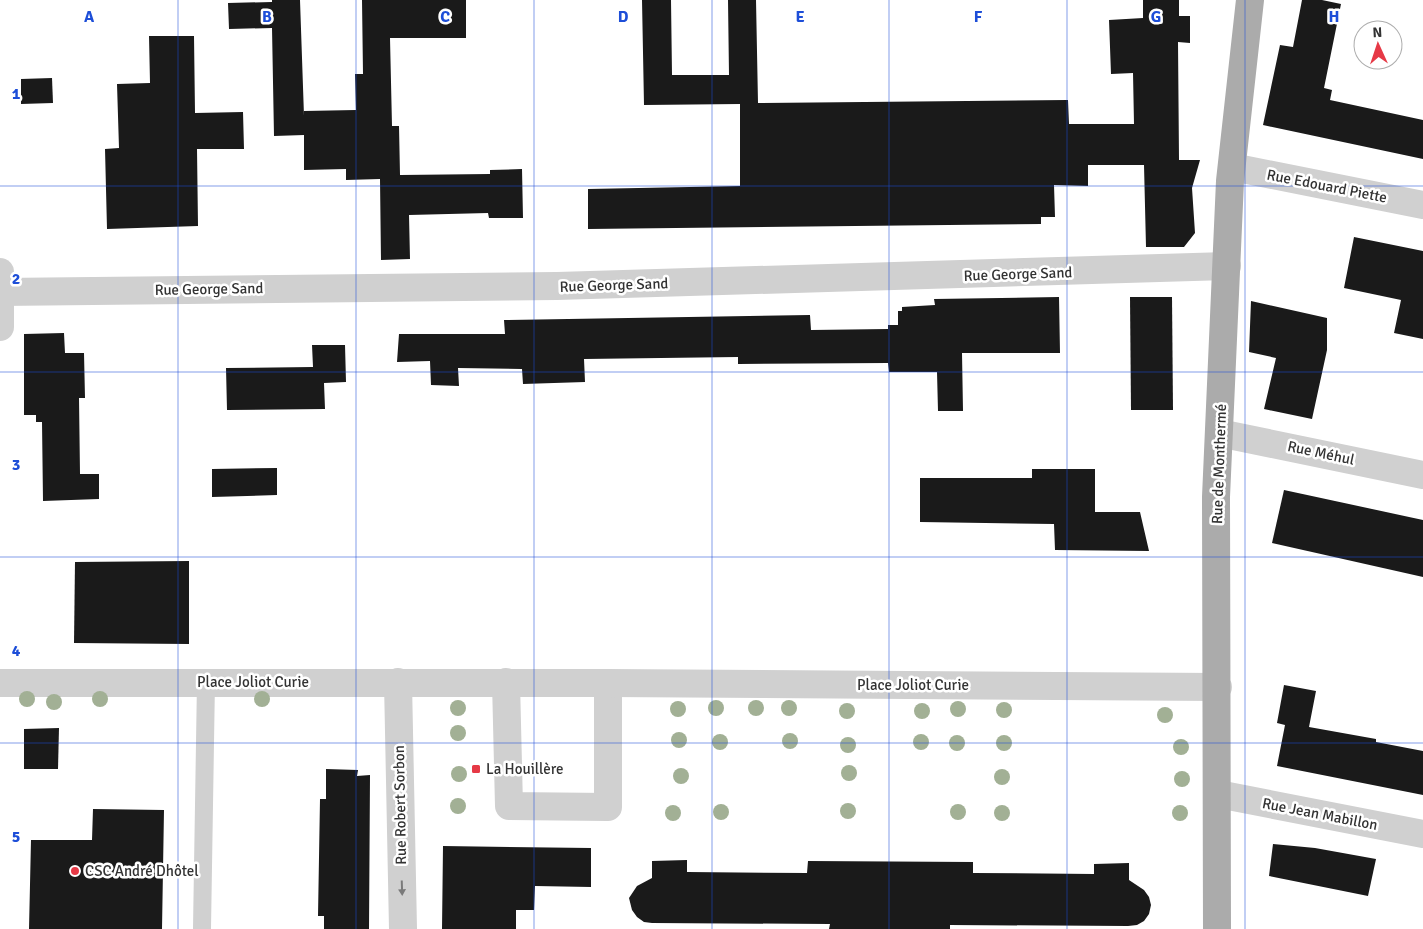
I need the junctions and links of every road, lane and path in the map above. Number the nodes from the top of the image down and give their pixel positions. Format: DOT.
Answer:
graph roads {
  1 [pos="1250,0"];
  2 [pos="1232,166"];
  3 [pos="1423,205"];
  4 [pos="1227,266"];
  5 [pos="0,272"];
  6 [pos="0,292"];
  7 [pos="0,327"];
  8 [pos="1219,433"];
  9 [pos="1423,474"];
  10 [pos="206,681"];
  11 [pos="398,682"];
  12 [pos="506,682"];
  13 [pos="0,683"];
  14 [pos="608,683"];
  15 [pos="1218,688"];
  16 [pos="1218,794"];
  17 [pos="1423,834"];
  18 [pos="202,929"];
  19 [pos="403,929"];
  20 [pos="1217,929"];
  1 -- 2 [label="main road, Rue de Monthermé"];
  2 -- 3 [label="street, Rue Edouard Piette"];
  2 -- 4 [label="main road, Rue de Monthermé"];
  4 -- 6 [label="street, Rue George Sand"];
  4 -- 8 [label="main road, Rue de Monthermé"];
  5 -- 6 [label="street"];
  6 -- 7 [label="street"];
  8 -- 9 [label="street, Rue Méhul"];
  8 -- 15 [label="main road, Rue de Monthermé"];
  10 -- 11 [label="street, Place Joliot Curie"];
  10 -- 13 [label="street, Place Joliot Curie"];
  10 -- 18 [label="lane"];
  11 -- 12 [label="street, Place Joliot Curie"];
  11 -- 19 [label="street, Rue Robert Sorbon, one-way"];
  12 -- 14 [label="street, Place Joliot Curie"];
  12 -- 14 [label="street"];
  14 -- 15 [label="street, Place Joliot Curie"];
  15 -- 16 [label="main road, Rue de Monthermé"];
  16 -- 17 [label="street, Rue Jean Mabillon"];
  16 -- 20 [label="main road, Rue de Monthermé"];
}
